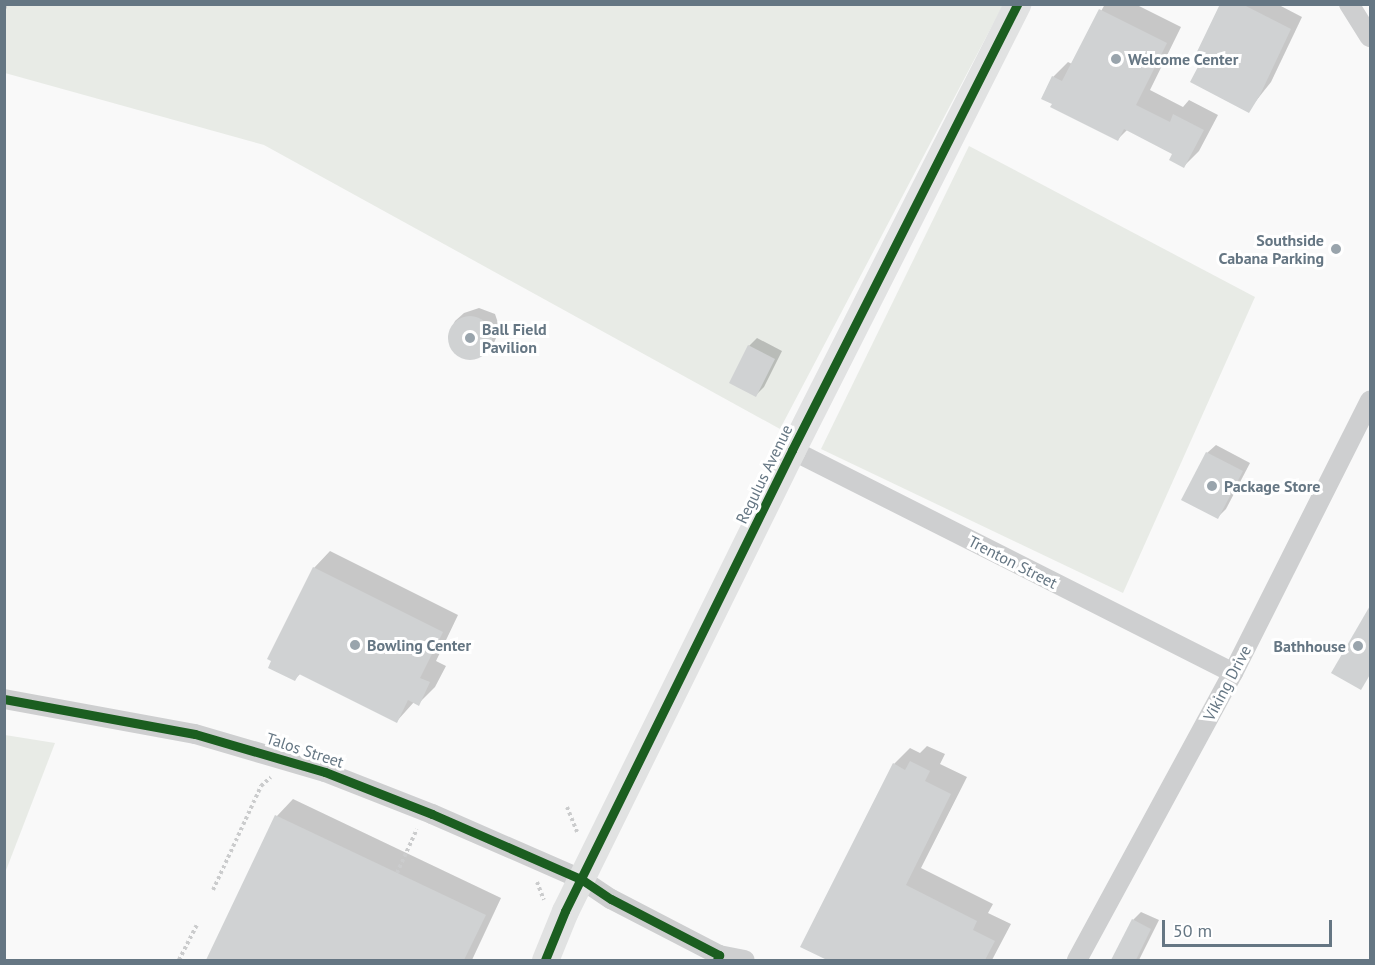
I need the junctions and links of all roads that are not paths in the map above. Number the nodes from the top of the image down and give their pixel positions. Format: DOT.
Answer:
graph roads {
  1 [pos="1017,4"];
  2 [pos="1349,4"];
  3 [pos="1371,37"];
  4 [pos="1371,401"];
  5 [pos="792,450"];
  6 [pos="1233,673"];
  7 [pos="4,699"];
  8 [pos="581,879"];
  9 [pos="718,958"];
  10 [pos="545,960"];
  11 [pos="745,960"];
  12 [pos="1077,960"];
  1 -- 5 [label="street, Regulus Avenue"];
  2 -- 3 [label="street"];
  4 -- 6 [label="street, Viking Drive"];
  5 -- 6 [label="street, Trenton Street"];
  5 -- 8 [label="street, Regulus Avenue"];
  6 -- 12 [label="street, Viking Drive"];
  7 -- 8 [label="street, Talos Street"];
  8 -- 9 [label="street, Talos Street"];
  8 -- 10 [label="street, Regulus Avenue"];
  9 -- 11 [label="street, Talos Street"];
}
